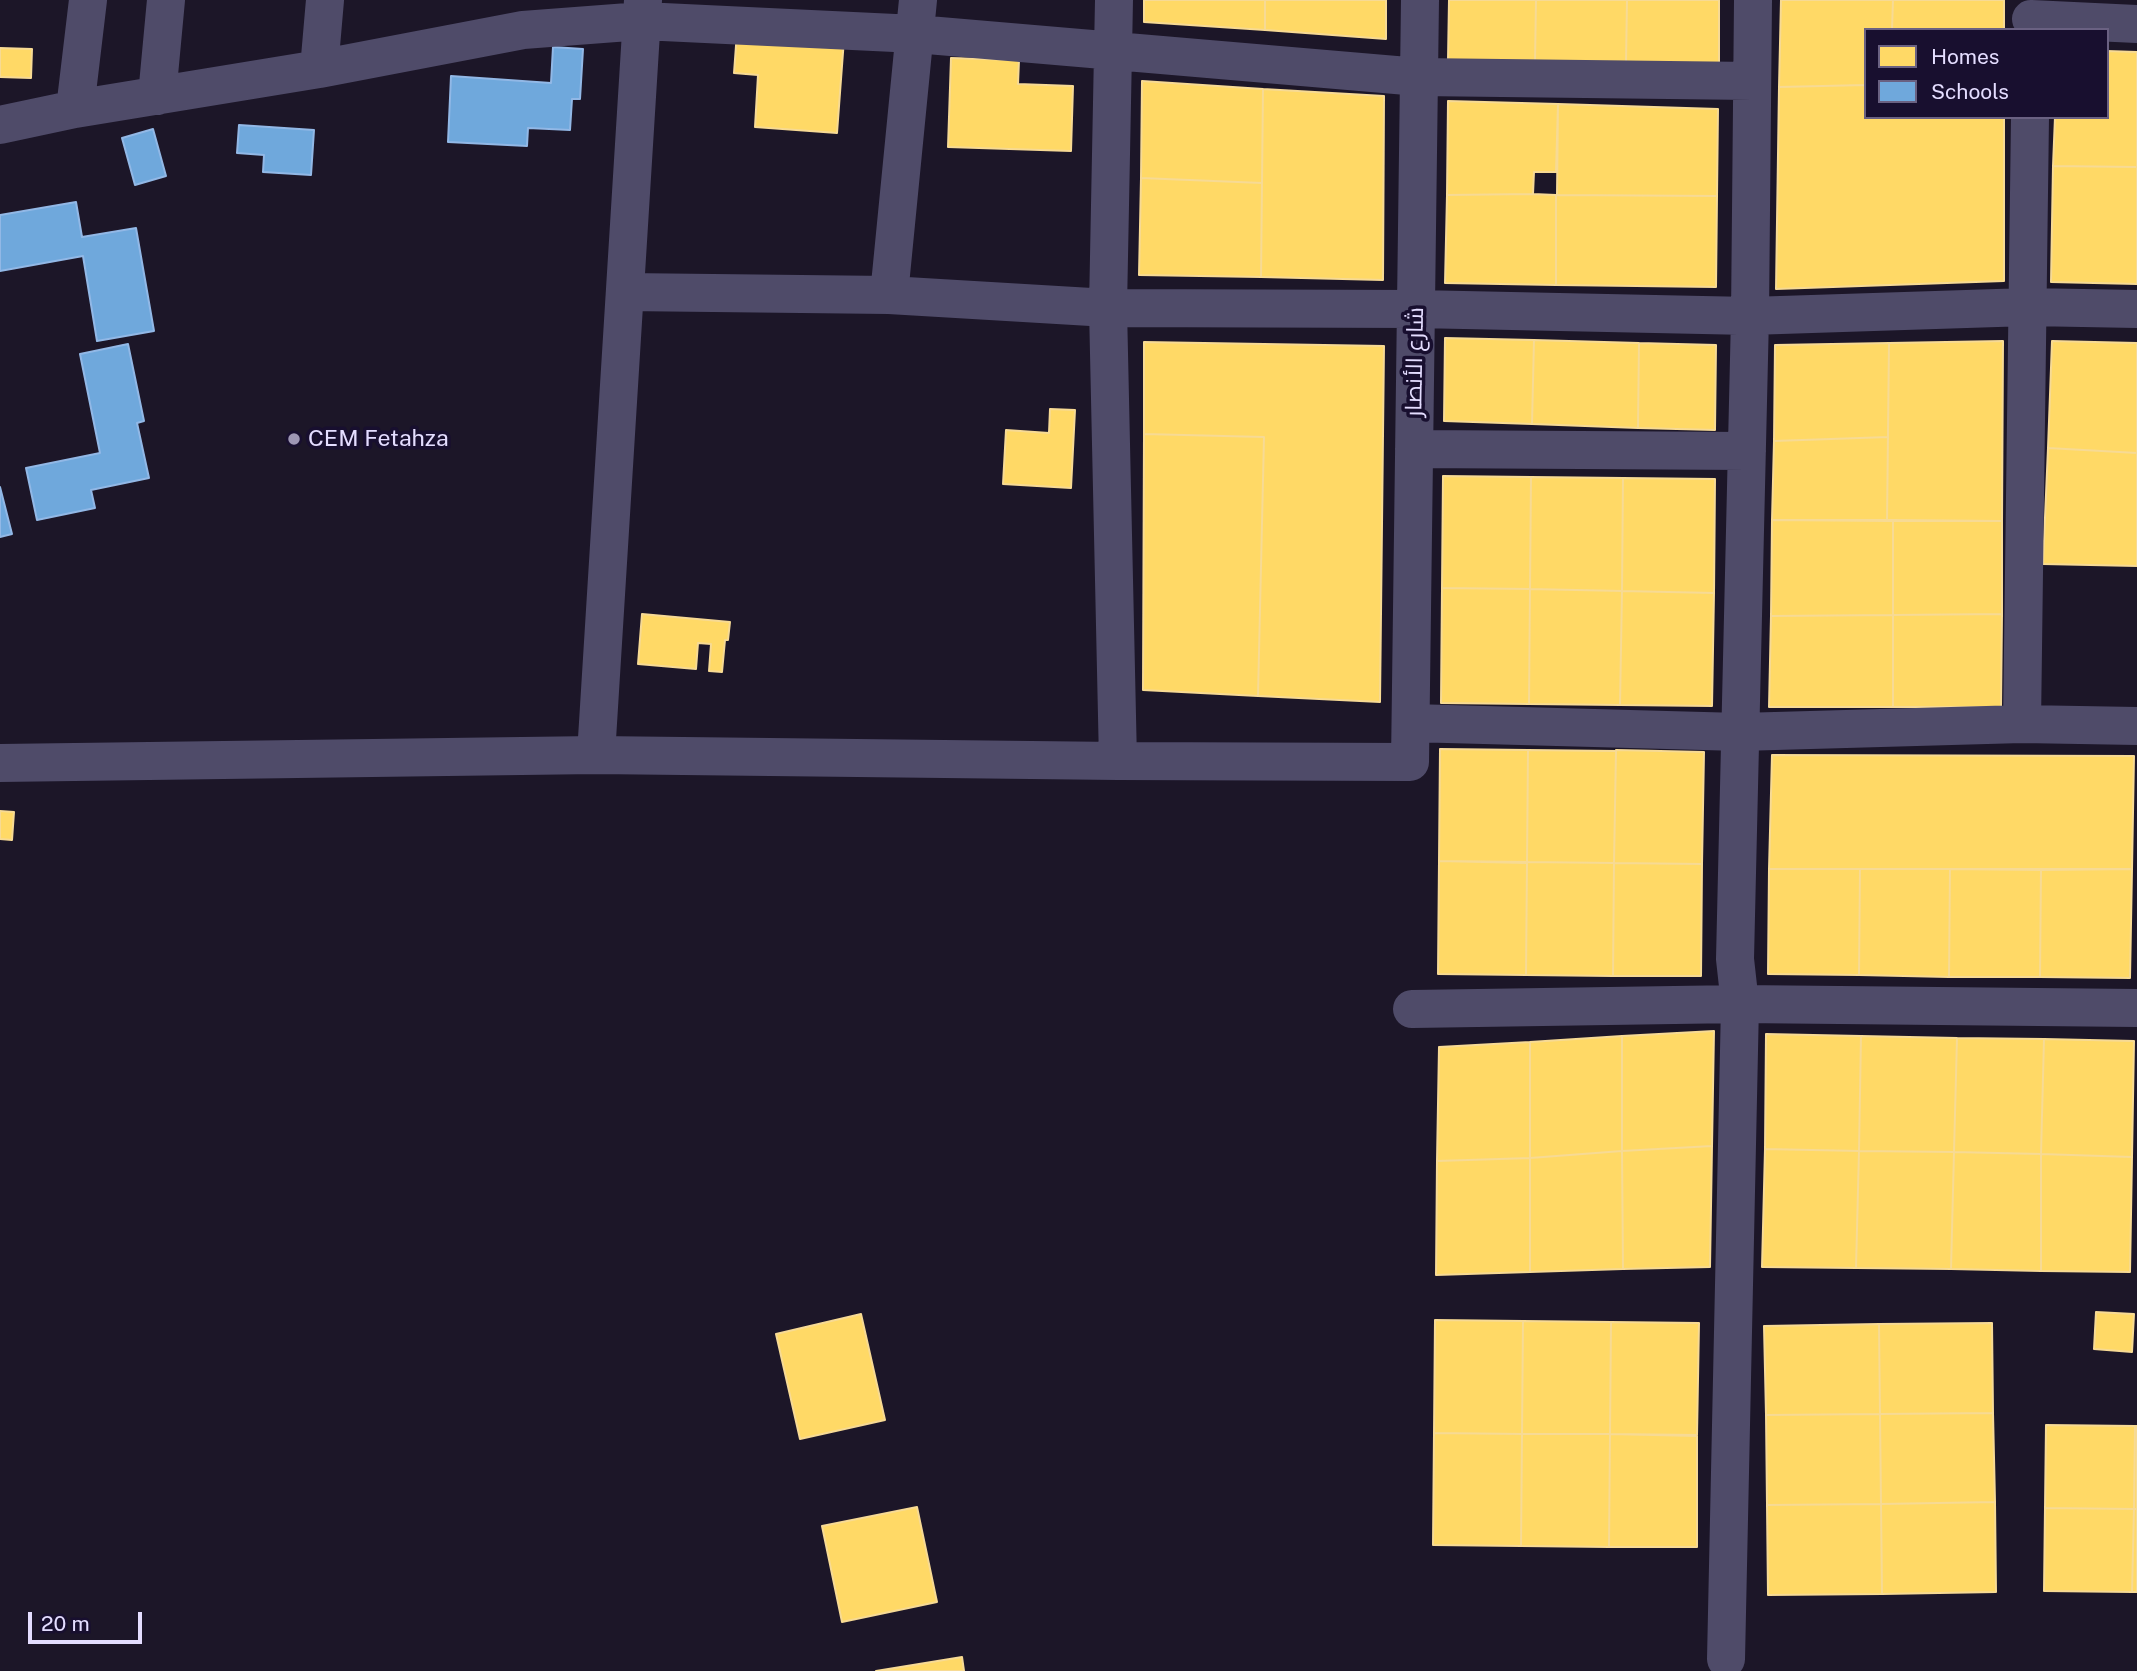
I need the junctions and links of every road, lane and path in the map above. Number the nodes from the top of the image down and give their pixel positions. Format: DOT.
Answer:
graph roads {
  1 [pos="88,0"];
  2 [pos="166,0"];
  3 [pos="325,0"];
  4 [pos="1114,0"];
  5 [pos="1420,0"];
  6 [pos="1753,0"];
  7 [pos="643,10"];
  8 [pos="2031,16"];
  9 [pos="917,17"];
  10 [pos="2137,24"];
  11 [pos="1114,50"];
  12 [pos="319,69"];
  13 [pos="1419,77"];
  14 [pos="1752,80"];
  15 [pos="157,96"];
  16 [pos="75,109"];
  17 [pos="2030,119"];
  18 [pos="0,125"];
  19 [pos="625,292"];
  20 [pos="888,295"];
  21 [pos="2028,307"];
  22 [pos="1108,308"];
  23 [pos="1416,309"];
  24 [pos="2137,309"];
  25 [pos="1750,316"];
  26 [pos="1413,449"];
  27 [pos="1747,451"];
  28 [pos="1410,723"];
  29 [pos="2022,724"];
  30 [pos="2137,726"];
  31 [pos="1740,732"];
  32 [pos="596,755"];
  33 [pos="1118,761"];
  34 [pos="0,763"];
  35 [pos="1740,1004"];
  36 [pos="2137,1008"];
  37 [pos="1412,1009"];
  38 [pos="1726,1658"];
  1 -- 16 [label="street"];
  2 -- 15 [label="street"];
  3 -- 12 [label="street"];
  4 -- 11 [label="street"];
  5 -- 13 [label="street, شارع الأنصار"];
  6 -- 14 [label="street"];
  7 -- 9 [label="street"];
  7 -- 12 [label="street"];
  7 -- 19 [label="street"];
  8 -- 10 [label="street"];
  9 -- 11 [label="street"];
  9 -- 20 [label="street"];
  11 -- 13 [label="street"];
  11 -- 22 [label="street"];
  12 -- 15 [label="street"];
  13 -- 14 [label="street"];
  13 -- 23 [label="street, شارع الأنصار"];
  14 -- 25 [label="street"];
  15 -- 16 [label="street"];
  16 -- 18 [label="street"];
  17 -- 21 [label="street"];
  19 -- 20 [label="street"];
  19 -- 32 [label="street"];
  20 -- 22 [label="street"];
  21 -- 24 [label="street"];
  21 -- 25 [label="street"];
  21 -- 29 [label="street"];
  22 -- 23 [label="street"];
  22 -- 33 [label="street"];
  23 -- 25 [label="street"];
  23 -- 26 [label="street, شارع الأنصار"];
  25 -- 27 [label="street"];
  26 -- 27 [label="street"];
  26 -- 28 [label="street, شارع الأنصار"];
  27 -- 31 [label="street"];
  28 -- 31 [label="street"];
  28 -- 33 [label="street, شارع الأنصار"];
  29 -- 30 [label="street"];
  29 -- 31 [label="street"];
  31 -- 35 [label="street"];
  32 -- 33 [label="street"];
  32 -- 34 [label="street"];
  35 -- 36 [label="street"];
  35 -- 37 [label="street"];
  35 -- 38 [label="street"];
}
